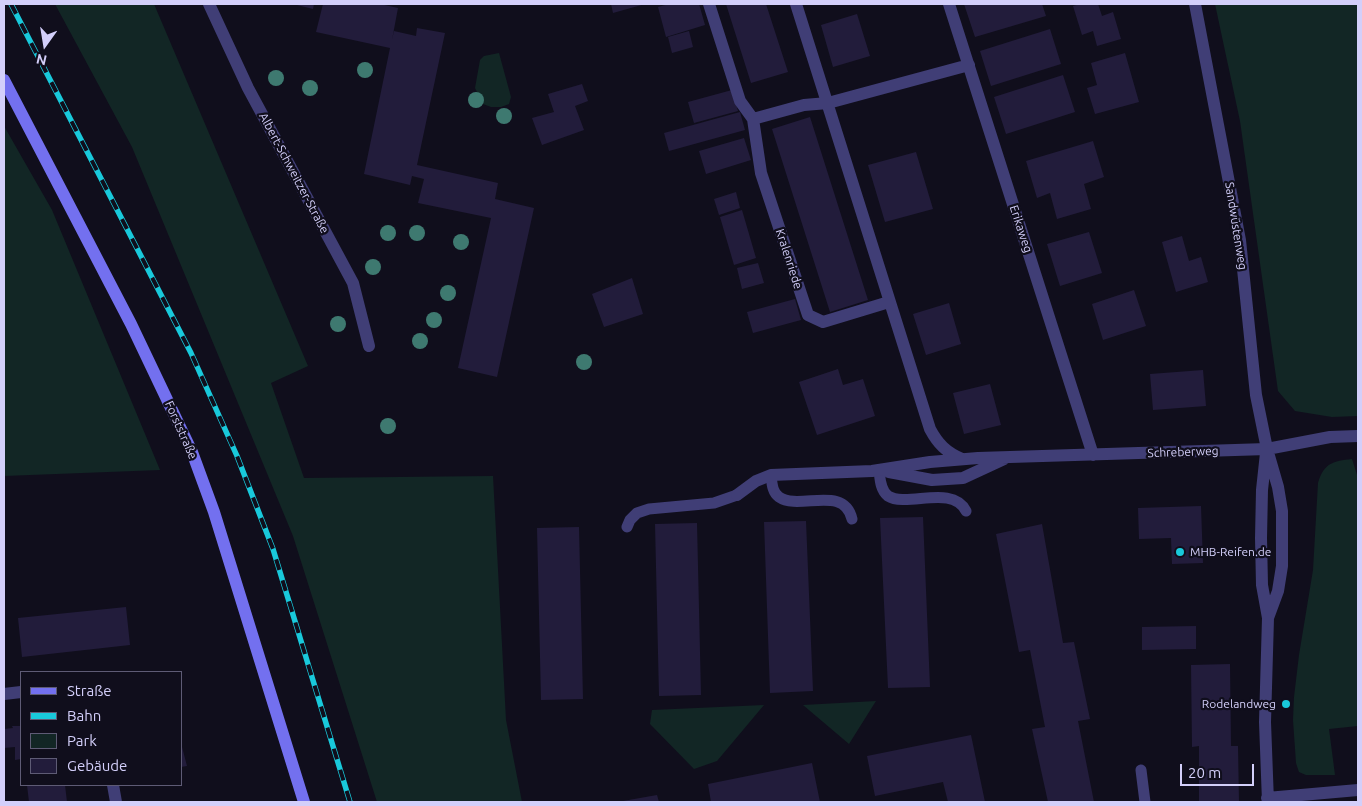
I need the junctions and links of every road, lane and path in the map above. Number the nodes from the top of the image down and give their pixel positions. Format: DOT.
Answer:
graph roads {
  1 [pos="209,4"];
  2 [pos="709,4"];
  3 [pos="796,4"];
  4 [pos="949,4"];
  5 [pos="1195,4"];
  6 [pos="969,65"];
  7 [pos="4,80"];
  8 [pos="828,103"];
  9 [pos="753,119"];
  10 [pos="889,302"];
  11 [pos="369,346"];
  12 [pos="1358,436"];
  13 [pos="1267,449"];
  14 [pos="1092,455"];
  15 [pos="1008,458"];
  16 [pos="965,460"];
  17 [pos="879,470"];
  18 [pos="771,475"];
  19 [pos="737,496"];
  20 [pos="966,511"];
  21 [pos="852,519"];
  22 [pos="627,527"];
  23 [pos="1268,618"];
  24 [pos="20,692"];
  25 [pos="4,694"];
  26 [pos="1141,770"];
  27 [pos="113,786"];
  28 [pos="1358,790"];
  29 [pos="1268,800"];
  30 [pos="116,802"];
  31 [pos="304,802"];
  32 [pos="1145,802"];
  1 -- 11 [label="street, Albert-Schweitzer-Straße"];
  2 -- 9 [label="street, Kralenriede"];
  3 -- 8 [label="street"];
  4 -- 6 [label="street, Erikaweg"];
  5 -- 13 [label="street, Sandwüstenweg"];
  6 -- 8 [label="street"];
  6 -- 14 [label="street, Erikaweg"];
  7 -- 31 [label="main road, Forststraße"];
  8 -- 9 [label="street"];
  8 -- 10 [label="street"];
  9 -- 10 [label="street, Kralenriede"];
  10 -- 16 [label="street"];
  12 -- 13 [label="street, Schreberweg"];
  13 -- 14 [label="street, Schreberweg"];
  13 -- 23 [label="street"];
  13 -- 23 [label="street"];
  14 -- 15 [label="street, Schreberweg"];
  15 -- 16 [label="street, Schreberweg"];
  15 -- 17 [label="street, Schreberweg"];
  16 -- 17 [label="street, Schreberweg"];
  17 -- 18 [label="street, Schreberweg"];
  17 -- 20 [label="lane"];
  18 -- 19 [label="street, Schreberweg"];
  18 -- 21 [label="lane"];
  19 -- 22 [label="lane"];
  23 -- 29 [label="street"];
  24 -- 25 [label="street"];
  26 -- 32 [label="lane"];
  27 -- 30 [label="street"];
  28 -- 29 [label="street"];
}
